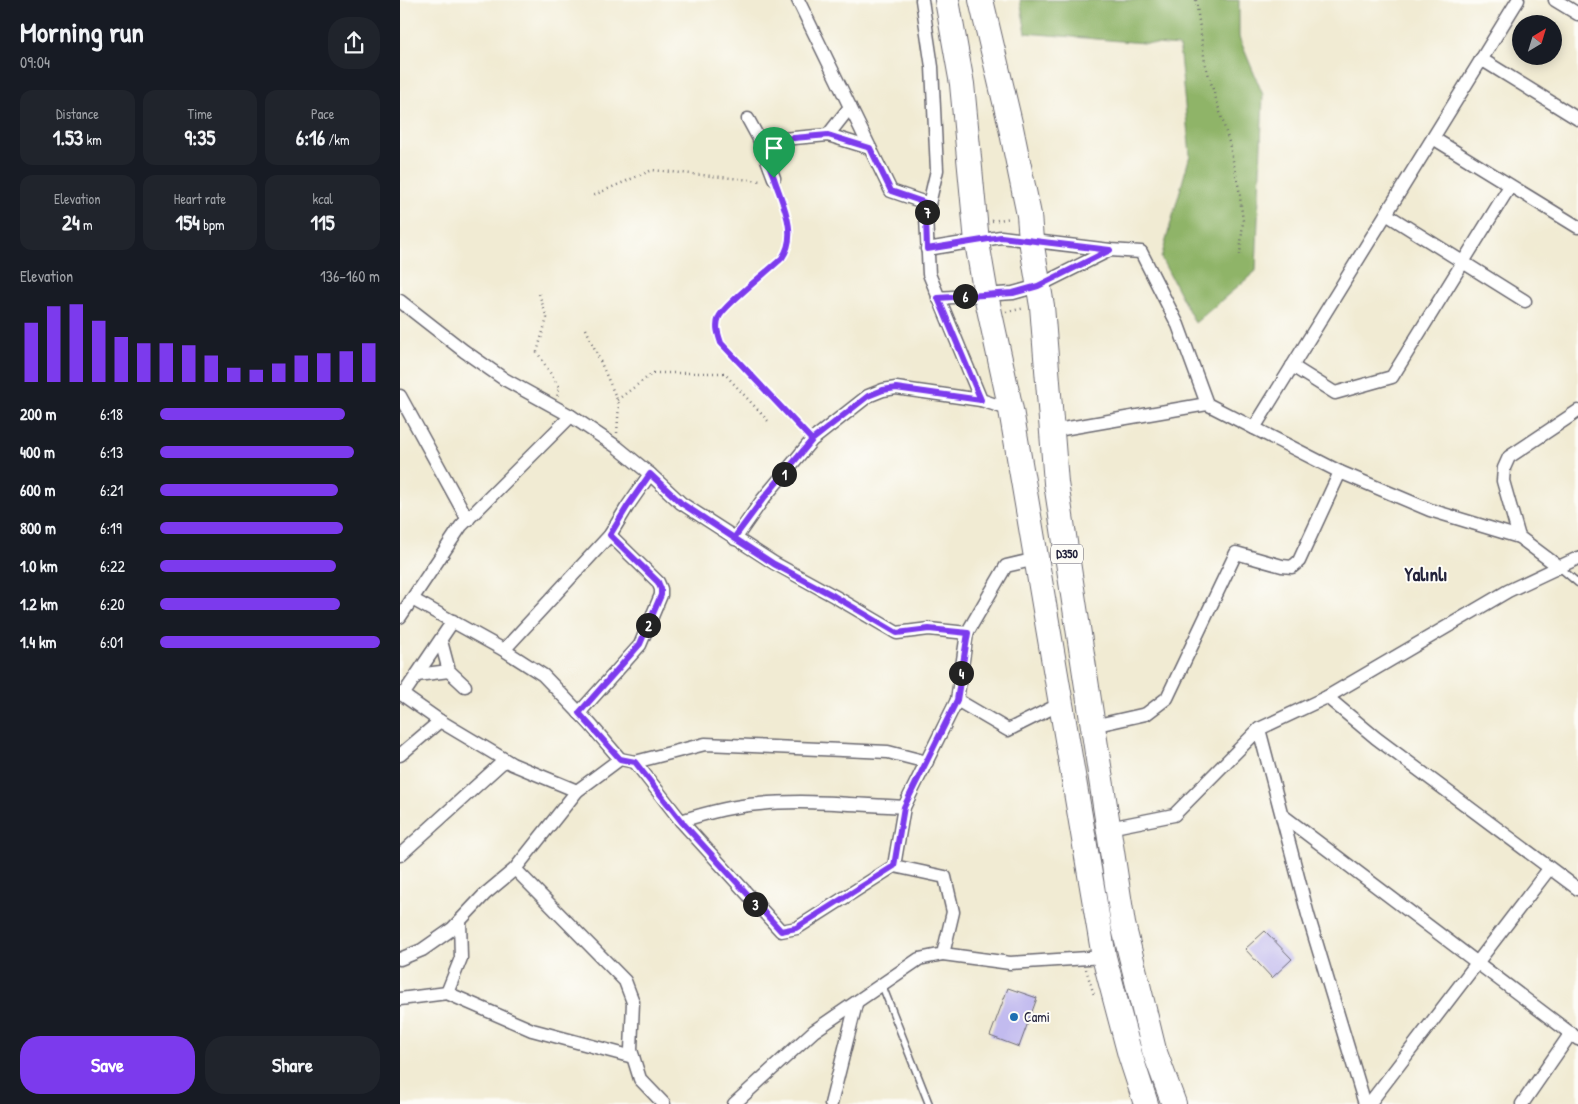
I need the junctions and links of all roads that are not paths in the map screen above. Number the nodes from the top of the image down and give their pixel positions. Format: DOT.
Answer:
graph roads {
  1 [pos="798,0"];
  2 [pos="922,0"];
  3 [pos="947,0"];
  4 [pos="981,0"];
  5 [pos="1518,0"];
  6 [pos="1555,0"];
  7 [pos="1578,14"];
  8 [pos="1482,59"];
  9 [pos="850,107"];
  10 [pos="748,119"];
  11 [pos="1578,119"];
  12 [pos="828,135"];
  13 [pos="1433,138"];
  14 [pos="760,141"];
  15 [pos="870,148"];
  16 [pos="774,178"];
  17 [pos="1510,186"];
  18 [pos="929,204"];
  19 [pos="1386,214"];
  20 [pos="1578,228"];
  21 [pos="976,233"];
  22 [pos="1031,240"];
  23 [pos="927,249"];
  24 [pos="1110,250"];
  25 [pos="1463,262"];
  26 [pos="1040,296"];
  27 [pos="938,298"];
  28 [pos="400,301"];
  29 [pos="1525,301"];
  30 [pos="988,304"];
  31 [pos="1292,366"];
  32 [pos="400,396"];
  33 [pos="981,400"];
  34 [pos="1207,404"];
  35 [pos="1011,410"];
  36 [pos="1578,411"];
  37 [pos="571,416"];
  38 [pos="1254,428"];
  39 [pos="1051,431"];
  40 [pos="1340,472"];
  41 [pos="650,474"];
  42 [pos="468,520"];
  43 [pos="610,535"];
  44 [pos="1519,537"];
  45 [pos="734,538"];
  46 [pos="1036,558"];
  47 [pos="1578,558"];
  48 [pos="1559,567"];
  49 [pos="1578,583"];
  50 [pos="412,599"];
  51 [pos="400,617"];
  52 [pos="453,621"];
  53 [pos="968,633"];
  54 [pos="441,641"];
  55 [pos="504,650"];
  56 [pos="449,671"];
  57 [pos="417,675"];
  58 [pos="465,686"];
  59 [pos="401,694"];
  60 [pos="1327,697"];
  61 [pos="957,700"];
  62 [pos="1060,704"];
  63 [pos="579,713"];
  64 [pos="440,721"];
  65 [pos="1093,726"];
  66 [pos="1259,729"];
  67 [pos="400,756"];
  68 [pos="620,759"];
  69 [pos="505,760"];
  70 [pos="635,762"];
  71 [pos="926,762"];
  72 [pos="578,791"];
  73 [pos="904,807"];
  74 [pos="1282,814"];
  75 [pos="681,821"];
  76 [pos="1109,828"];
  77 [pos="400,855"];
  78 [pos="894,866"];
  79 [pos="515,869"];
  80 [pos="1549,869"];
  81 [pos="1578,890"];
  82 [pos="460,921"];
  83 [pos="943,954"];
  84 [pos="1104,957"];
  85 [pos="400,959"];
  86 [pos="1477,963"];
  87 [pos="882,985"];
  88 [pos="447,993"];
  89 [pos="400,999"];
  90 [pos="856,1004"];
  91 [pos="1574,1036"];
  92 [pos="633,1057"];
  93 [pos="664,1104"];
  94 [pos="734,1104"];
  95 [pos="831,1104"];
  96 [pos="929,1104"];
  97 [pos="1146,1104"];
  98 [pos="1174,1104"];
  99 [pos="1365,1104"];
  100 [pos="1370,1104"];
  101 [pos="1522,1104"];
  1 -- 9 [label="street"];
  2 -- 18 [label="street"];
  3 -- 21 [label="highway, D350"];
  4 -- 22 [label="highway, D350"];
  5 -- 8 [label="street"];
  6 -- 7 [label="street"];
  8 -- 11 [label="street"];
  8 -- 13 [label="street"];
  9 -- 12 [label="street"];
  9 -- 15 [label="street"];
  10 -- 14 [label="street"];
  12 -- 14 [label="street"];
  12 -- 15 [label="street"];
  13 -- 17 [label="street"];
  13 -- 19 [label="street"];
  14 -- 16 [label="street"];
  15 -- 18 [label="street"];
  17 -- 20 [label="street"];
  17 -- 25 [label="street"];
  18 -- 23 [label="street"];
  19 -- 25 [label="street"];
  19 -- 31 [label="street"];
  21 -- 22 [label="street"];
  21 -- 23 [label="street"];
  21 -- 30 [label="highway, D350"];
  22 -- 24 [label="street"];
  22 -- 26 [label="highway, D350"];
  23 -- 27 [label="street"];
  24 -- 26 [label="street"];
  24 -- 34 [label="street"];
  25 -- 29 [label="street"];
  25 -- 31 [label="street"];
  26 -- 30 [label="street"];
  26 -- 39 [label="highway, D350"];
  27 -- 30 [label="street"];
  27 -- 33 [label="street"];
  28 -- 37 [label="street"];
  30 -- 35 [label="highway, D350"];
  31 -- 38 [label="street"];
  32 -- 42 [label="street"];
  33 -- 35 [label="street"];
  33 -- 45 [label="street"];
  34 -- 38 [label="street"];
  34 -- 39 [label="street"];
  35 -- 46 [label="highway, D350"];
  36 -- 44 [label="street"];
  37 -- 41 [label="street"];
  37 -- 42 [label="street"];
  38 -- 40 [label="street"];
  39 -- 65 [label="highway, D350"];
  40 -- 44 [label="street"];
  40 -- 65 [label="street"];
  41 -- 43 [label="street"];
  41 -- 45 [label="street"];
  42 -- 50 [label="street"];
  43 -- 55 [label="street"];
  43 -- 63 [label="street"];
  44 -- 48 [label="street"];
  45 -- 53 [label="street"];
  46 -- 53 [label="street"];
  46 -- 62 [label="highway, D350"];
  47 -- 48 [label="street"];
  48 -- 49 [label="lane"];
  48 -- 60 [label="street"];
  50 -- 51 [label="street"];
  50 -- 52 [label="street"];
  52 -- 54 [label="street"];
  52 -- 55 [label="street"];
  53 -- 61 [label="street"];
  54 -- 56 [label="street"];
  54 -- 57 [label="street"];
  55 -- 63 [label="street"];
  56 -- 57 [label="street"];
  56 -- 58 [label="street"];
  57 -- 59 [label="street"];
  59 -- 64 [label="street"];
  60 -- 66 [label="street"];
  60 -- 80 [label="street"];
  61 -- 62 [label="street"];
  61 -- 71 [label="street"];
  62 -- 84 [label="highway, D350"];
  63 -- 68 [label="street"];
  64 -- 67 [label="street"];
  64 -- 69 [label="street"];
  65 -- 76 [label="highway, D350"];
  66 -- 74 [label="street"];
  66 -- 76 [label="street"];
  68 -- 70 [label="street"];
  68 -- 72 [label="street"];
  69 -- 72 [label="street"];
  69 -- 77 [label="street"];
  70 -- 71 [label="street"];
  70 -- 75 [label="street"];
  71 -- 73 [label="street"];
  72 -- 79 [label="street"];
  73 -- 75 [label="street"];
  73 -- 78 [label="street"];
  74 -- 86 [label="street"];
  74 -- 99 [label="street"];
  75 -- 78 [label="street"];
  76 -- 98 [label="highway, D350"];
  78 -- 83 [label="street"];
  79 -- 82 [label="street"];
  79 -- 92 [label="street"];
  80 -- 81 [label="street"];
  80 -- 86 [label="street"];
  82 -- 85 [label="street"];
  82 -- 88 [label="street"];
  83 -- 84 [label="street"];
  83 -- 87 [label="street"];
  84 -- 97 [label="highway, D350"];
  86 -- 91 [label="street"];
  86 -- 100 [label="street"];
  87 -- 90 [label="street"];
  87 -- 96 [label="lane"];
  88 -- 89 [label="street"];
  88 -- 92 [label="street"];
  90 -- 94 [label="street"];
  90 -- 95 [label="street"];
  91 -- 101 [label="street"];
  92 -- 93 [label="street"];
}
